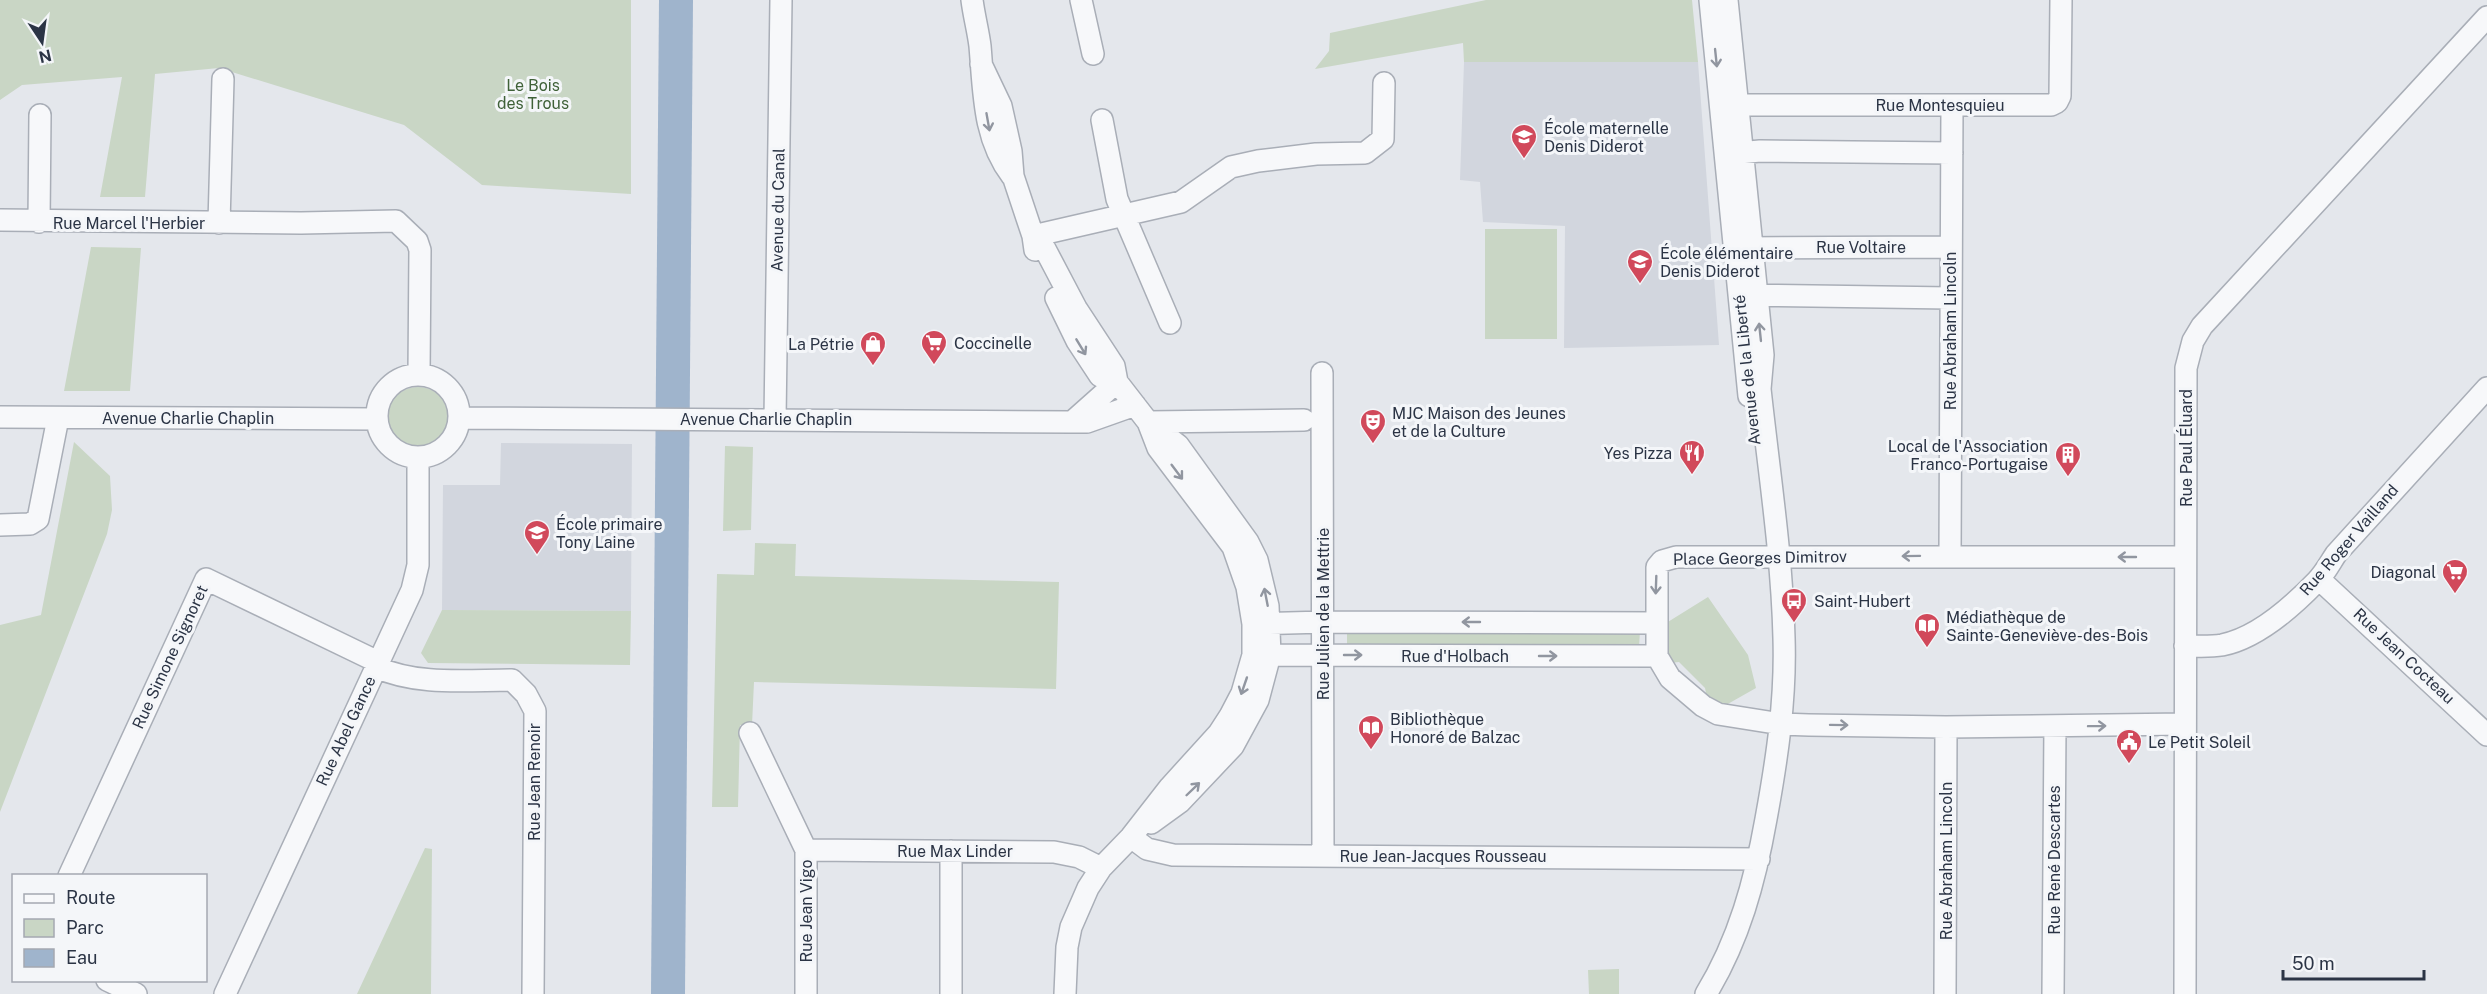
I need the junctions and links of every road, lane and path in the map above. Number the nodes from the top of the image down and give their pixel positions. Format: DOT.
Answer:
graph roads {
  1 [pos="781,0"];
  2 [pos="972,0"];
  3 [pos="982,0"];
  4 [pos="1081,0"];
  5 [pos="1710,0"];
  6 [pos="1727,0"];
  7 [pos="2061,0"];
  8 [pos="2487,17"];
  9 [pos="976,21"];
  10 [pos="1093,54"];
  11 [pos="223,79"];
  12 [pos="1384,83"];
  13 [pos="1729,105"];
  14 [pos="1952,106"];
  15 [pos="40,115"];
  16 [pos="1102,120"];
  17 [pos="1952,153"];
  18 [pos="1734,154"];
  19 [pos="1123,216"];
  20 [pos="0,220"];
  21 [pos="39,222"];
  22 [pos="219,223"];
  23 [pos="1033,236"];
  24 [pos="1950,247"];
  25 [pos="1743,248"];
  26 [pos="1748,295"];
  27 [pos="1950,298"];
  28 [pos="1170,323"];
  29 [pos="1322,373"];
  30 [pos="419,374"];
  31 [pos="1117,382"];
  32 [pos="2487,388"];
  33 [pos="1135,405"];
  34 [pos="0,417"];
  35 [pos="58,418"];
  36 [pos="459,418"];
  37 [pos="376,419"];
  38 [pos="775,419"];
  39 [pos="1304,420"];
  40 [pos="1072,422"];
  41 [pos="1148,422"];
  42 [pos="418,457"];
  43 [pos="0,525"];
  44 [pos="1950,556"];
  45 [pos="2185,557"];
  46 [pos="1779,558"];
  47 [pos="2319,579"];
  48 [pos="1324,622"];
  49 [pos="1655,623"];
  50 [pos="1261,624"];
  51 [pos="2185,646"];
  52 [pos="1261,655"];
  53 [pos="1324,655"];
  54 [pos="1657,656"];
  55 [pos="377,665"];
  56 [pos="1781,724"];
  57 [pos="2185,724"];
  58 [pos="2055,726"];
  59 [pos="1946,727"];
  60 [pos="750,733"];
  61 [pos="2487,735"];
  62 [pos="1131,837"];
  63 [pos="806,850"];
  64 [pos="951,851"];
  65 [pos="1323,855"];
  66 [pos="1752,858"];
  67 [pos="1101,868"];
  68 [pos="70,874"];
  69 [pos="109,982"];
  70 [pos="136,994"];
  71 [pos="225,994"];
  72 [pos="533,994"];
  73 [pos="806,994"];
  74 [pos="951,994"];
  75 [pos="1065,994"];
  76 [pos="1692,994"];
  77 [pos="1706,994"];
  78 [pos="1945,994"];
  79 [pos="2053,994"];
  80 [pos="2186,994"];
  1 -- 38 [label="street, Avenue du Canal"];
  2 -- 9 [label="street"];
  3 -- 9 [label="street"];
  4 -- 10 [label="street"];
  5 -- 13 [label="street, Avenue de la Liberté, one-way"];
  6 -- 13 [label="street, Avenue de la Liberté"];
  7 -- 14 [label="street, Rue Montesquieu"];
  8 -- 45 [label="street, Rue Paul Éluard"];
  9 -- 23 [label="street"];
  11 -- 22 [label="street, Rue Marcel l'Herbier"];
  12 -- 19 [label="street"];
  13 -- 14 [label="street, Rue Montesquieu"];
  13 -- 18 [label="street, Avenue de la Liberté"];
  14 -- 17 [label="street, Rue Abraham Lincoln"];
  15 -- 21 [label="street, Rue Marcel l'Herbier"];
  16 -- 19 [label="street"];
  17 -- 18 [label="street"];
  17 -- 24 [label="street, Rue Abraham Lincoln"];
  18 -- 25 [label="street, Avenue de la Liberté"];
  19 -- 23 [label="street"];
  19 -- 28 [label="street"];
  20 -- 21 [label="street, Rue Marcel l'Herbier"];
  21 -- 22 [label="street, Rue Marcel l'Herbier"];
  22 -- 30 [label="street, Rue Marcel l'Herbier"];
  23 -- 31 [label="street"];
  24 -- 25 [label="street, Rue Voltaire"];
  24 -- 27 [label="street, Rue Abraham Lincoln"];
  25 -- 26 [label="street, Avenue de la Liberté"];
  26 -- 27 [label="street"];
  26 -- 46 [label="street, Avenue de la Liberté"];
  27 -- 44 [label="street, Rue Abraham Lincoln"];
  29 -- 48 [label="street, Rue Julien de la Mettrie"];
  30 -- 36 [label="street"];
  30 -- 37 [label="street"];
  31 -- 33 [label="street"];
  31 -- 40 [label="street"];
  32 -- 47 [label="street, Rue Roger Vailland"];
  33 -- 40 [label="street, Avenue Charlie Chaplin"];
  33 -- 41 [label="street"];
  34 -- 35 [label="street, Avenue Charlie Chaplin"];
  35 -- 37 [label="street, Avenue Charlie Chaplin"];
  35 -- 43 [label="street"];
  36 -- 38 [label="street, Avenue Charlie Chaplin"];
  36 -- 42 [label="street"];
  37 -- 42 [label="street"];
  38 -- 40 [label="street, Avenue Charlie Chaplin"];
  39 -- 41 [label="street"];
  41 -- 50 [label="street"];
  42 -- 55 [label="street, Rue Abel Gance"];
  45 -- 44 [label="street, Place Georges Dimitrov, one-way"];
  44 -- 46 [label="street, Place Georges Dimitrov, one-way"];
  45 -- 51 [label="street, Rue Paul Éluard"];
  46 -- 49 [label="street, Place Georges Dimitrov, one-way"];
  46 -- 56 [label="street, Avenue de la Liberté"];
  47 -- 51 [label="street, Rue Roger Vailland"];
  47 -- 61 [label="street, Rue Jean Cocteau"];
  49 -- 48 [label="street, Rue d'Holbach, one-way"];
  48 -- 50 [label="street, Rue d'Holbach"];
  48 -- 53 [label="street, Rue Julien de la Mettrie"];
  49 -- 54 [label="street, Place Georges Dimitrov"];
  50 -- 52 [label="street"];
  51 -- 57 [label="street, Rue Paul Éluard"];
  52 -- 53 [label="street, Rue d'Holbach"];
  52 -- 62 [label="street"];
  53 -- 54 [label="street, Rue d'Holbach, one-way"];
  53 -- 65 [label="street, Rue Julien de la Mettrie"];
  54 -- 56 [label="street"];
  55 -- 68 [label="street, Rue Simone Signoret"];
  55 -- 71 [label="street, Rue Abel Gance"];
  55 -- 72 [label="street, Rue Jean Renoir"];
  56 -- 59 [label="street, one-way"];
  56 -- 66 [label="street, Avenue de la Liberté"];
  58 -- 57 [label="street, one-way"];
  57 -- 80 [label="street, Rue Paul Éluard"];
  58 -- 59 [label="street"];
  58 -- 79 [label="street, Rue René Descartes"];
  59 -- 78 [label="street, Rue Abraham Lincoln"];
  60 -- 63 [label="street, Rue Jean Vigo"];
  62 -- 65 [label="street, Rue Jean-Jacques Rousseau"];
  62 -- 67 [label="street"];
  63 -- 64 [label="street, Rue Max Linder"];
  63 -- 73 [label="street, Rue Jean Vigo"];
  64 -- 67 [label="street, Rue Max Linder"];
  64 -- 74 [label="street"];
  65 -- 66 [label="street, Rue Jean-Jacques Rousseau"];
  66 -- 76 [label="street, Avenue de la Liberté"];
  66 -- 77 [label="street, Avenue de la Liberté"];
  67 -- 75 [label="street"];
  69 -- 70 [label="street"];
}
